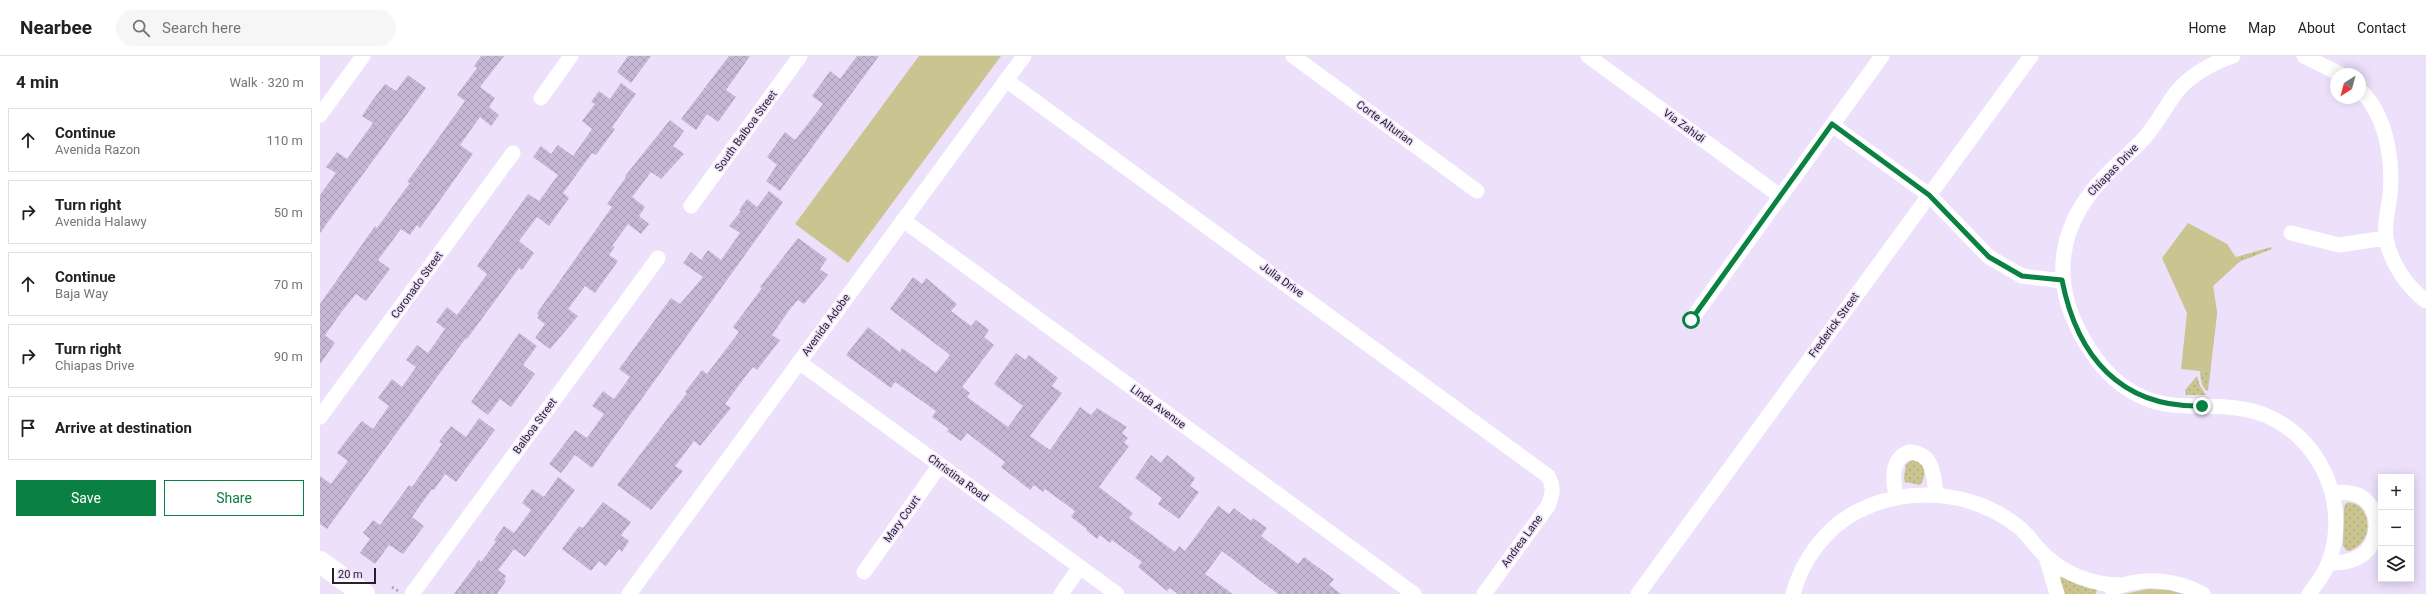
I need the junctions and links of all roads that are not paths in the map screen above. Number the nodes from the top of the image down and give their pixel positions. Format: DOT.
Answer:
graph roads {
  1 [pos="363,56"];
  2 [pos="571,56"];
  3 [pos="800,56"];
  4 [pos="1024,56"];
  5 [pos="1293,56"];
  6 [pos="1588,56"];
  7 [pos="1882,56"];
  8 [pos="2031,56"];
  9 [pos="2233,56"];
  10 [pos="2304,56"];
  11 [pos="2330,69"];
  12 [pos="1006,80"];
  13 [pos="541,98"];
  14 [pos="2366,99"];
  15 [pos="320,115"];
  16 [pos="1832,124"];
  17 [pos="514,154"];
  18 [pos="1477,191"];
  19 [pos="1929,195"];
  20 [pos="1780,196"];
  21 [pos="692,206"];
  22 [pos="903,220"];
  23 [pos="2291,233"];
  24 [pos="2386,238"];
  25 [pos="658,258"];
  26 [pos="2062,280"];
  27 [pos="2426,301"];
  28 [pos="1691,320"];
  29 [pos="799,362"];
  30 [pos="320,417"];
  31 [pos="940,465"];
  32 [pos="1553,486"];
  33 [pos="2333,492"];
  34 [pos="1936,495"];
  35 [pos="1896,497"];
  36 [pos="2046,557"];
  37 [pos="2329,563"];
  38 [pos="321,564"];
  39 [pos="1080,567"];
  40 [pos="864,572"];
  41 [pos="2121,585"];
  42 [pos="364,594"];
  43 [pos="412,594"];
  44 [pos="629,594"];
  45 [pos="1061,594"];
  46 [pos="1117,594"];
  47 [pos="1414,594"];
  48 [pos="1484,594"];
  49 [pos="1638,594"];
  50 [pos="1793,594"];
  51 [pos="2057,594"];
  52 [pos="2105,594"];
  53 [pos="2203,594"];
  54 [pos="2309,594"];
  1 -- 15 [label="street"];
  2 -- 13 [label="street"];
  3 -- 21 [label="street, South Balboa Street"];
  4 -- 12 [label="street, Avenida Adobe"];
  5 -- 18 [label="street, Corte Alturian"];
  6 -- 20 [label="street, Via Zahidi"];
  7 -- 16 [label="street"];
  8 -- 19 [label="street, Frederick Street"];
  9 -- 26 [label="street, Chiapas Drive"];
  10 -- 11 [label="street"];
  12 -- 22 [label="street, Avenida Adobe"];
  12 -- 32 [label="street, Julia Drive"];
  14 -- 24 [label="street"];
  16 -- 19 [label="street"];
  16 -- 20 [label="street"];
  17 -- 30 [label="street, Coronado Street"];
  19 -- 26 [label="street"];
  19 -- 49 [label="street, Frederick Street"];
  20 -- 28 [label="street"];
  22 -- 29 [label="street, Avenida Adobe"];
  22 -- 47 [label="street, Linda Avenue"];
  23 -- 24 [label="street"];
  24 -- 27 [label="street"];
  25 -- 43 [label="street, Balboa Street"];
  26 -- 33 [label="street, Chiapas Drive"];
  29 -- 31 [label="street, Christina Road"];
  29 -- 44 [label="street, Avenida Adobe"];
  31 -- 39 [label="street, Christina Road"];
  31 -- 40 [label="street, Mary Court"];
  32 -- 48 [label="street, Andrea Lane"];
  33 -- 37 [label="street, Chiapas Drive"];
  33 -- 37 [label="street"];
  34 -- 35 [label="street"];
  34 -- 35 [label="street"];
  34 -- 36 [label="street"];
  35 -- 50 [label="street"];
  36 -- 41 [label="street"];
  36 -- 51 [label="street"];
  37 -- 54 [label="street, Chiapas Drive"];
  38 -- 42 [label="main road"];
  39 -- 45 [label="street"];
  39 -- 46 [label="street, Christina Road"];
  41 -- 52 [label="street"];
  41 -- 53 [label="street"];
}
